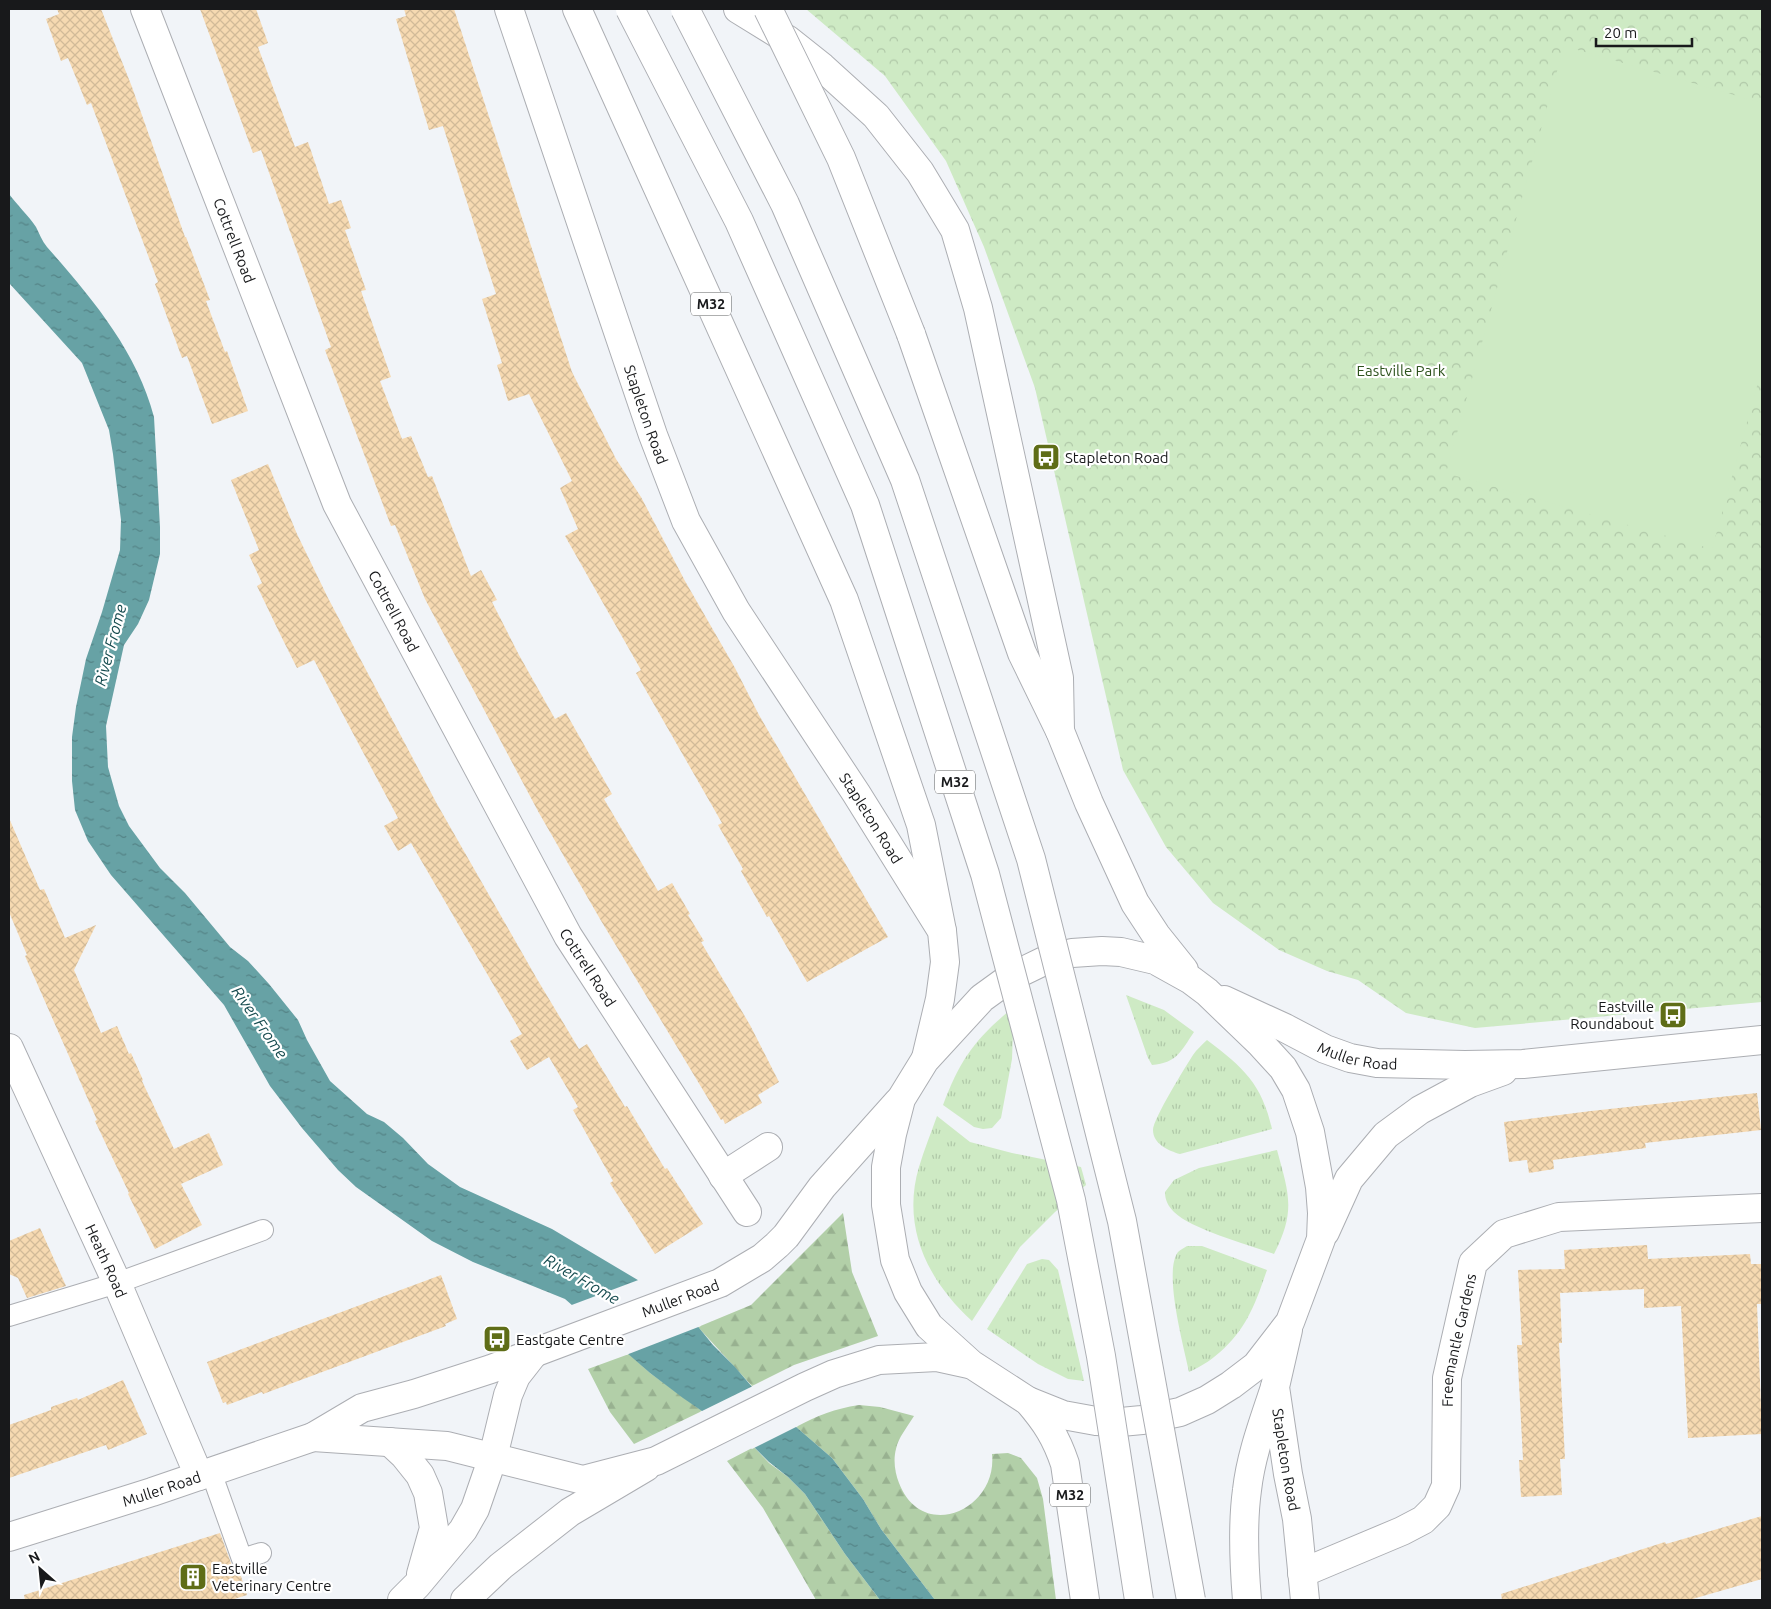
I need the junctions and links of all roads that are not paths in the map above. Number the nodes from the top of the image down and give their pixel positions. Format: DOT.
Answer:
graph roads {
  1 [pos="145,9"];
  2 [pos="509,9"];
  3 [pos="523,9"];
  4 [pos="577,9"];
  5 [pos="630,9"];
  6 [pos="685,9"];
  7 [pos="738,9"];
  8 [pos="768,9"];
  9 [pos="521,44"];
  10 [pos="1060,731"];
  11 [pos="942,931"];
  12 [pos="1199,986"];
  13 [pos="1762,1040"];
  14 [pos="9,1048"];
  15 [pos="925,1060"];
  16 [pos="1523,1064"];
  17 [pos="16,1085"];
  18 [pos="901,1099"];
  19 [pos="768,1147"];
  20 [pos="723,1176"];
  21 [pos="1762,1208"];
  22 [pos="747,1212"];
  23 [pos="263,1230"];
  24 [pos="1321,1239"];
  25 [pos="118,1283"];
  26 [pos="9,1316"];
  27 [pos="1290,1322"];
  28 [pos="534,1353"];
  29 [pos="971,1364"];
  30 [pos="1275,1387"];
  31 [pos="1028,1401"];
  32 [pos="313,1438"];
  33 [pos="390,1442"];
  34 [pos="493,1457"];
  35 [pos="656,1462"];
  36 [pos="205,1474"];
  37 [pos="9,1537"];
  38 [pos="262,1554"];
  39 [pos="1302,1574"];
  40 [pos="410,1592"];
  41 [pos="465,1600"];
  42 [pos="1085,1600"];
  43 [pos="1139,1600"];
  44 [pos="1191,1600"];
  45 [pos="1248,1600"];
  46 [pos="1305,1600"];
  1 -- 20 [label="main road, Cottrell Road"];
  2 -- 9 [label="main road, Stapleton Road"];
  3 -- 9 [label="main road"];
  4 -- 11 [label="main road, M32"];
  5 -- 43 [label="main road, M32, bridge"];
  6 -- 44 [label="main road, bridge"];
  7 -- 10 [label="main road"];
  8 -- 10 [label="main road, bridge"];
  9 -- 11 [label="main road, Stapleton Road"];
  10 -- 12 [label="main road"];
  11 -- 15 [label="main road, Stapleton Road"];
  12 -- 15 [label="main road"];
  12 -- 16 [label="main road, Muller Road"];
  12 -- 24 [label="main road"];
  13 -- 16 [label="main road, Muller Road"];
  14 -- 17 [label="main road, Heath Road"];
  15 -- 18 [label="main road"];
  16 -- 24 [label="main road, Muller Road"];
  17 -- 25 [label="main road, Heath Road"];
  18 -- 28 [label="main road, Muller Road"];
  18 -- 29 [label="main road"];
  19 -- 20 [label="main road"];
  20 -- 22 [label="main road, Cottrell Road"];
  21 -- 39 [label="main road, Freemantle Gardens"];
  23 -- 25 [label="lane"];
  24 -- 27 [label="main road"];
  25 -- 26 [label="lane"];
  25 -- 36 [label="main road, Heath Road"];
  27 -- 30 [label="main road, Stapleton Road"];
  27 -- 31 [label="main road"];
  28 -- 32 [label="main road, Muller Road"];
  28 -- 34 [label="main road"];
  29 -- 31 [label="main road"];
  29 -- 35 [label="main road, Muller Road"];
  30 -- 39 [label="main road, Stapleton Road"];
  30 -- 45 [label="main road"];
  31 -- 42 [label="main road, M32"];
  32 -- 33 [label="main road, Muller Road"];
  32 -- 36 [label="main road, Muller Road"];
  33 -- 34 [label="main road, Muller Road"];
  33 -- 40 [label="main road"];
  34 -- 35 [label="main road, Muller Road"];
  34 -- 40 [label="main road"];
  35 -- 41 [label="main road"];
  36 -- 37 [label="main road, Muller Road"];
  36 -- 38 [label="lane"];
  39 -- 46 [label="main road, Stapleton Road"];
}
